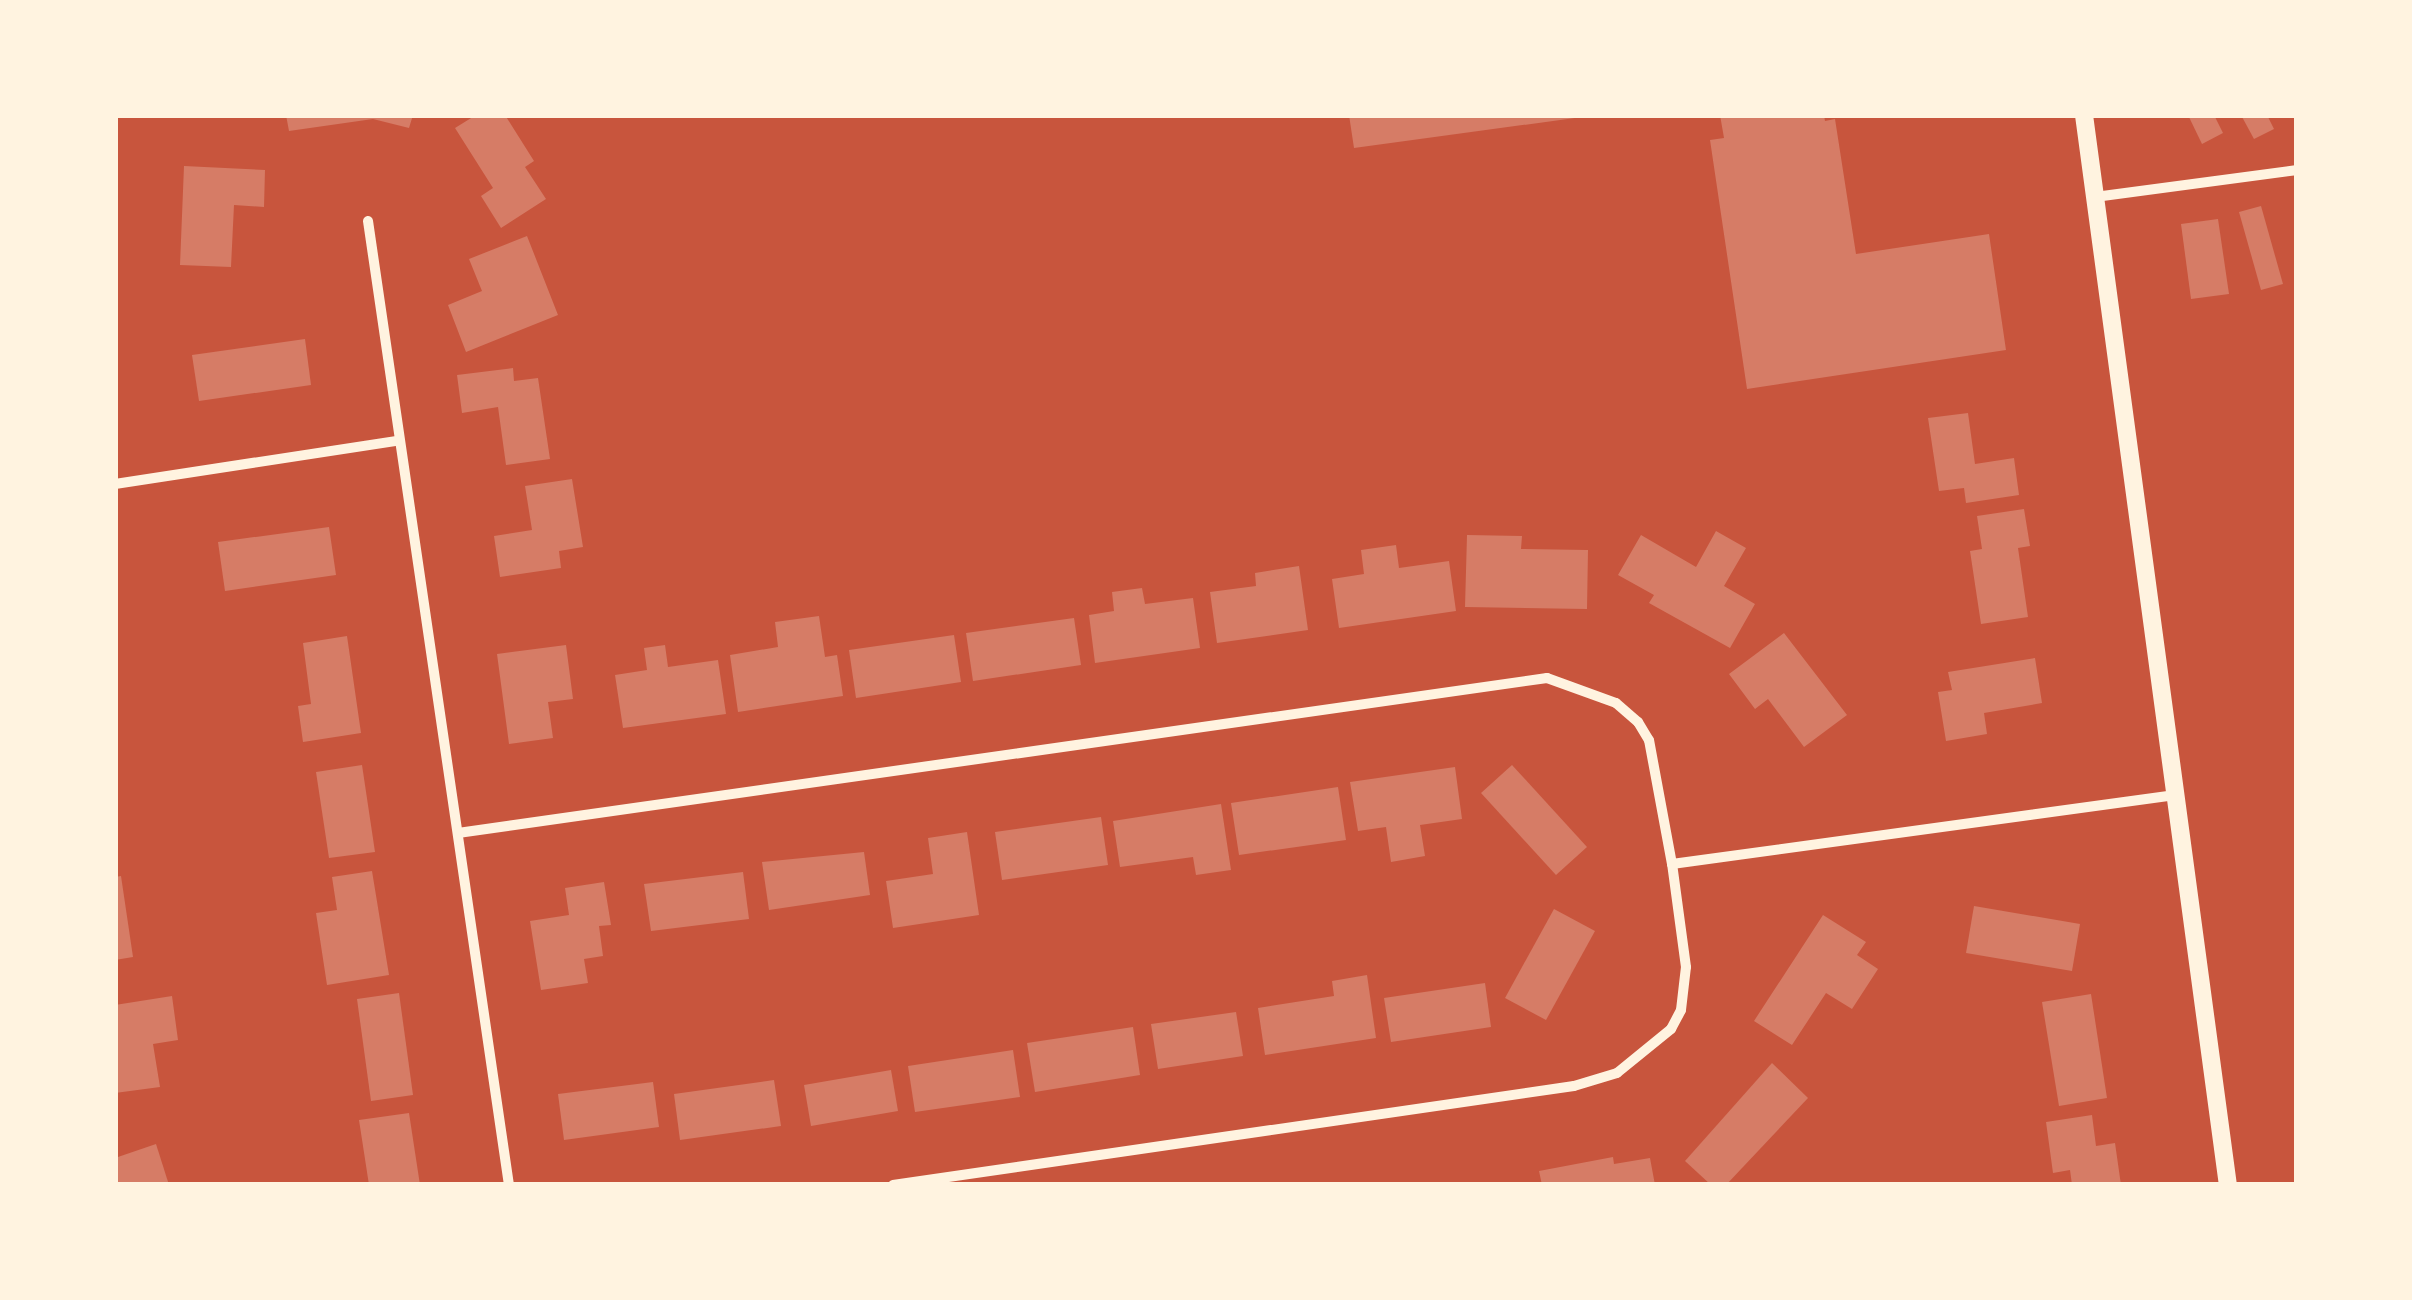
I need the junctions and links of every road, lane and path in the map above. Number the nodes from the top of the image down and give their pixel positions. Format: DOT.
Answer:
graph roads {
  1 [pos="2084,115"];
  2 [pos="2297,170"];
  3 [pos="2095,197"];
  4 [pos="368,220"];
  5 [pos="396,441"];
  6 [pos="115,484"];
  7 [pos="2175,796"];
  8 [pos="458,832"];
  9 [pos="1672,864"];
  10 [pos="509,1185"];
  11 [pos="893,1185"];
  12 [pos="2228,1185"];
  1 -- 3 [label="street"];
  2 -- 3 [label="street"];
  3 -- 7 [label="street"];
  4 -- 5 [label="street"];
  5 -- 6 [label="street"];
  5 -- 8 [label="street"];
  7 -- 9 [label="street"];
  7 -- 12 [label="street"];
  8 -- 9 [label="street"];
  8 -- 10 [label="street"];
  9 -- 11 [label="street"];
}
